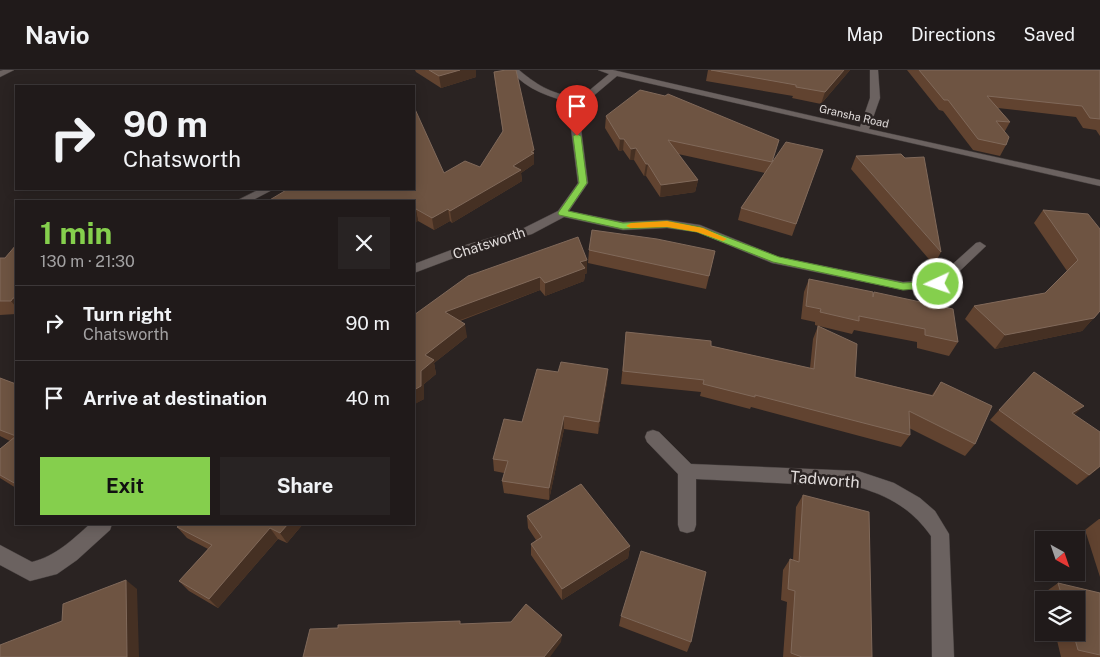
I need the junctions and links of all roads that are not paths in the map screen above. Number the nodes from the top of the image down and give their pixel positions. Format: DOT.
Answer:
graph roads {
  1 [pos="10,70"];
  2 [pos="514,70"];
  3 [pos="602,70"];
  4 [pos="874,70"];
  5 [pos="615,73"];
  6 [pos="0,74"];
  7 [pos="581,102"];
  8 [pos="864,131"];
  9 [pos="1100,183"];
  10 [pos="266,190"];
  11 [pos="244,200"];
  12 [pos="562,213"];
  13 [pos="980,246"];
  14 [pos="415,269"];
  15 [pos="653,437"];
  16 [pos="687,470"];
  17 [pos="102,525"];
  18 [pos="687,525"];
  19 [pos="0,554"];
  20 [pos="943,657"];
  1 -- 6 [label="street"];
  2 -- 7 [label="street"];
  3 -- 5 [label="street, Gransha Road"];
  4 -- 8 [label="street"];
  5 -- 7 [label="street"];
  5 -- 8 [label="street, Gransha Road"];
  7 -- 12 [label="street, Chatsworth"];
  8 -- 9 [label="street, Gransha Road"];
  10 -- 11 [label="street"];
  12 -- 13 [label="street"];
  12 -- 14 [label="street, Chatsworth"];
  15 -- 16 [label="street"];
  16 -- 18 [label="street"];
  16 -- 20 [label="street, Tadworth"];
  17 -- 19 [label="street"];
}
